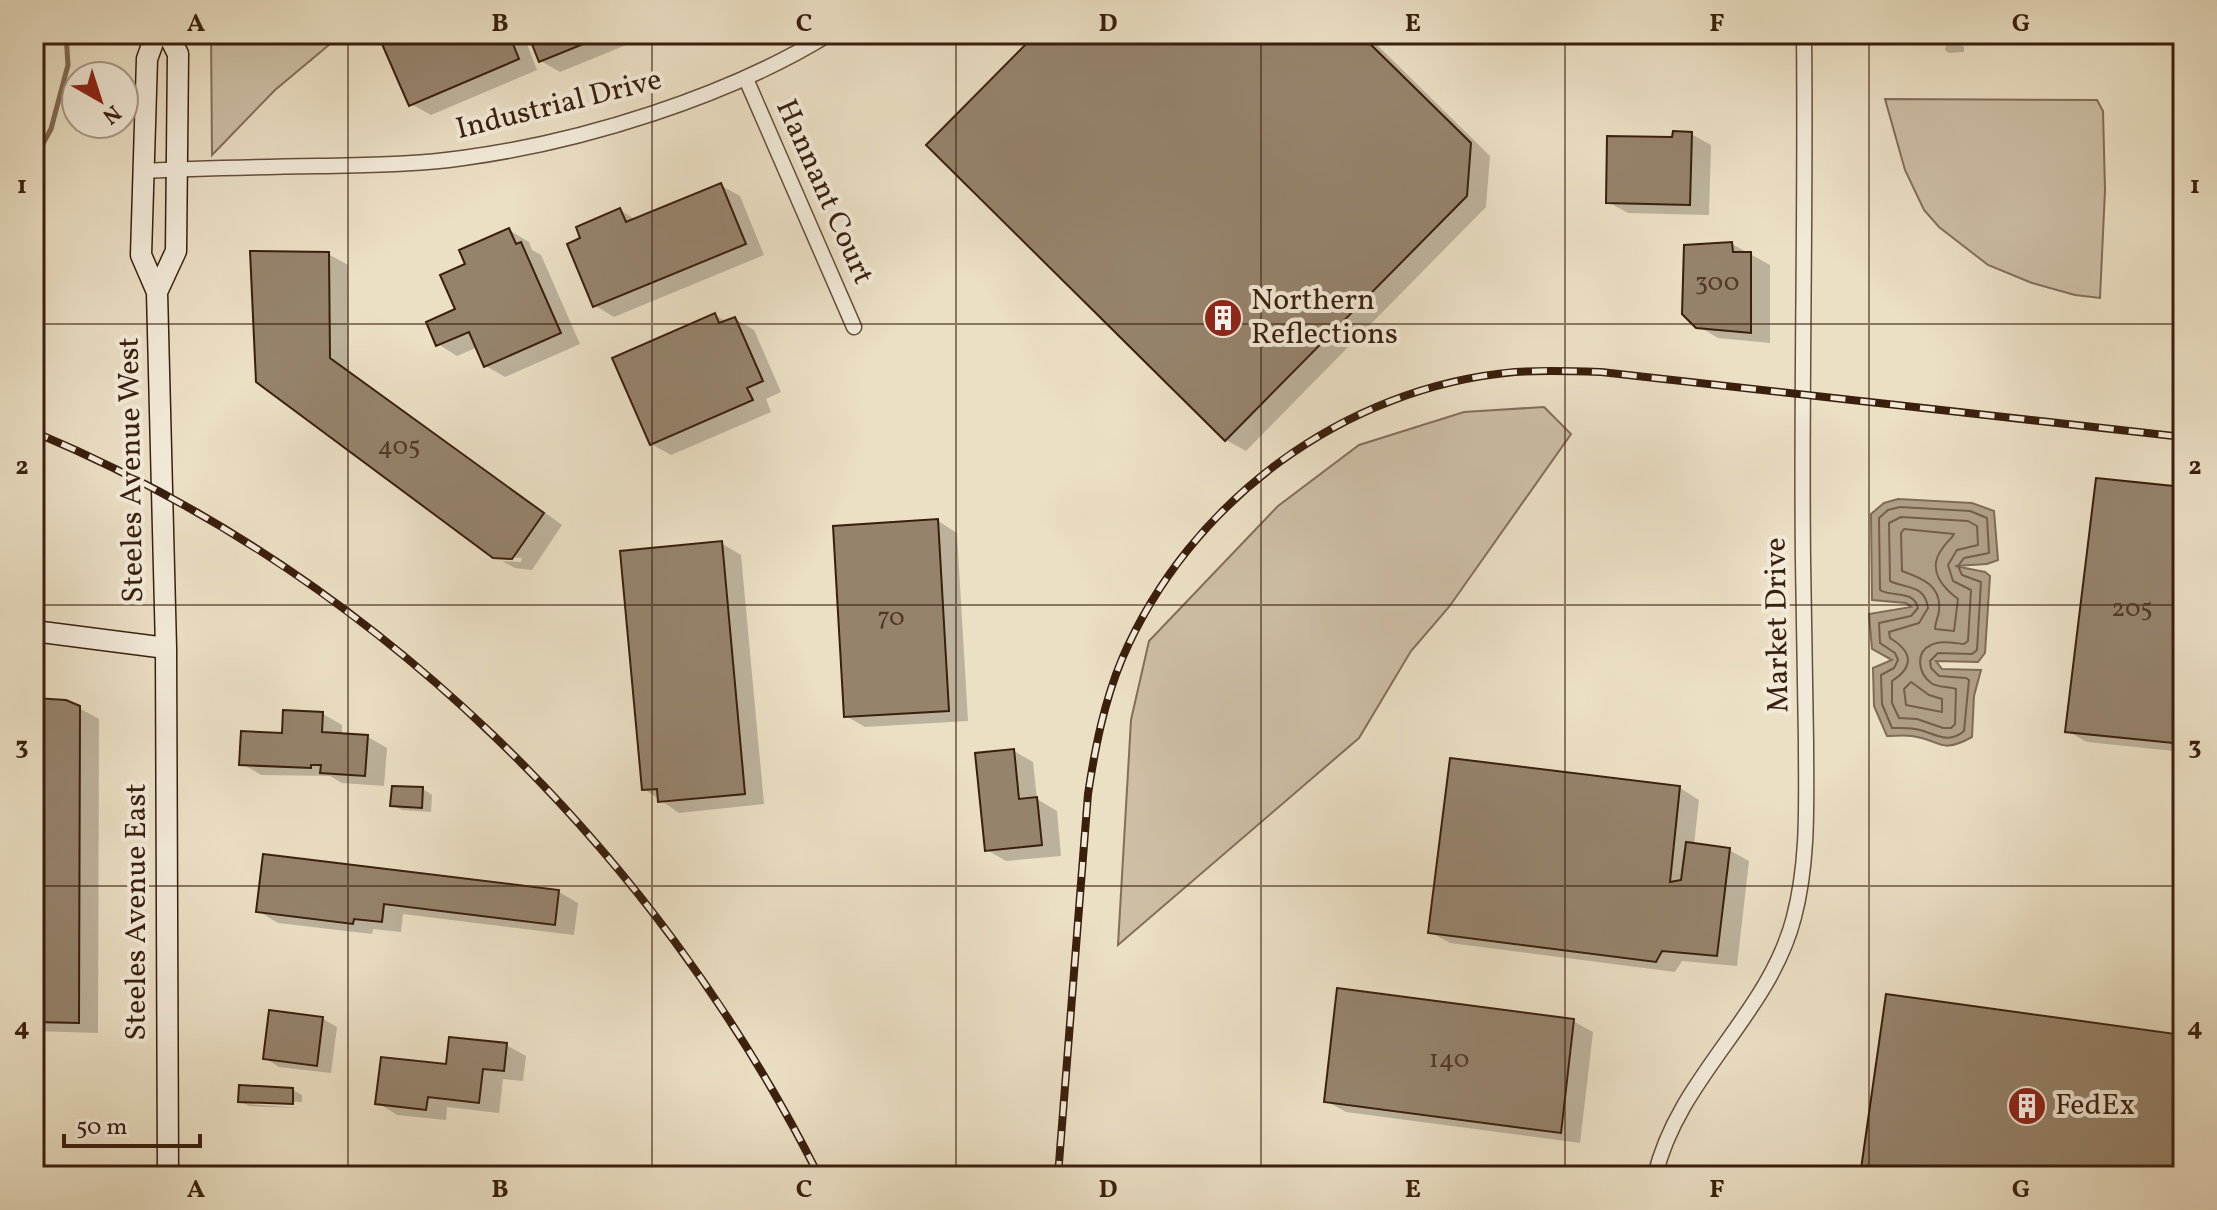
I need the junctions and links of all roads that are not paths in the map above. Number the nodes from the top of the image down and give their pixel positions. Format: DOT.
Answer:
graph roads {
  1 [pos="156,34"];
  2 [pos="168,34"];
  3 [pos="829,34"];
  4 [pos="1804,34"];
  5 [pos="746,79"];
  6 [pos="175,169"];
  7 [pos="142,171"];
  8 [pos="157,292"];
  9 [pos="854,327"];
  10 [pos="34,631"];
  11 [pos="166,648"];
  12 [pos="168,1176"];
  13 [pos="1655,1176"];
  1 -- 7 [label="main road, Steeles Avenue West"];
  2 -- 6 [label="main road, Steeles Avenue West"];
  3 -- 5 [label="street, Industrial Drive"];
  4 -- 13 [label="street, Market Drive"];
  5 -- 6 [label="street, Industrial Drive"];
  5 -- 9 [label="street, Hannant Court"];
  6 -- 7 [label="street, Industrial Drive"];
  6 -- 8 [label="main road, Steeles Avenue West"];
  7 -- 8 [label="main road, Steeles Avenue West"];
  8 -- 11 [label="main road, Steeles Avenue West"];
  10 -- 11 [label="main road"];
  11 -- 12 [label="main road, Steeles Avenue East"];
}
